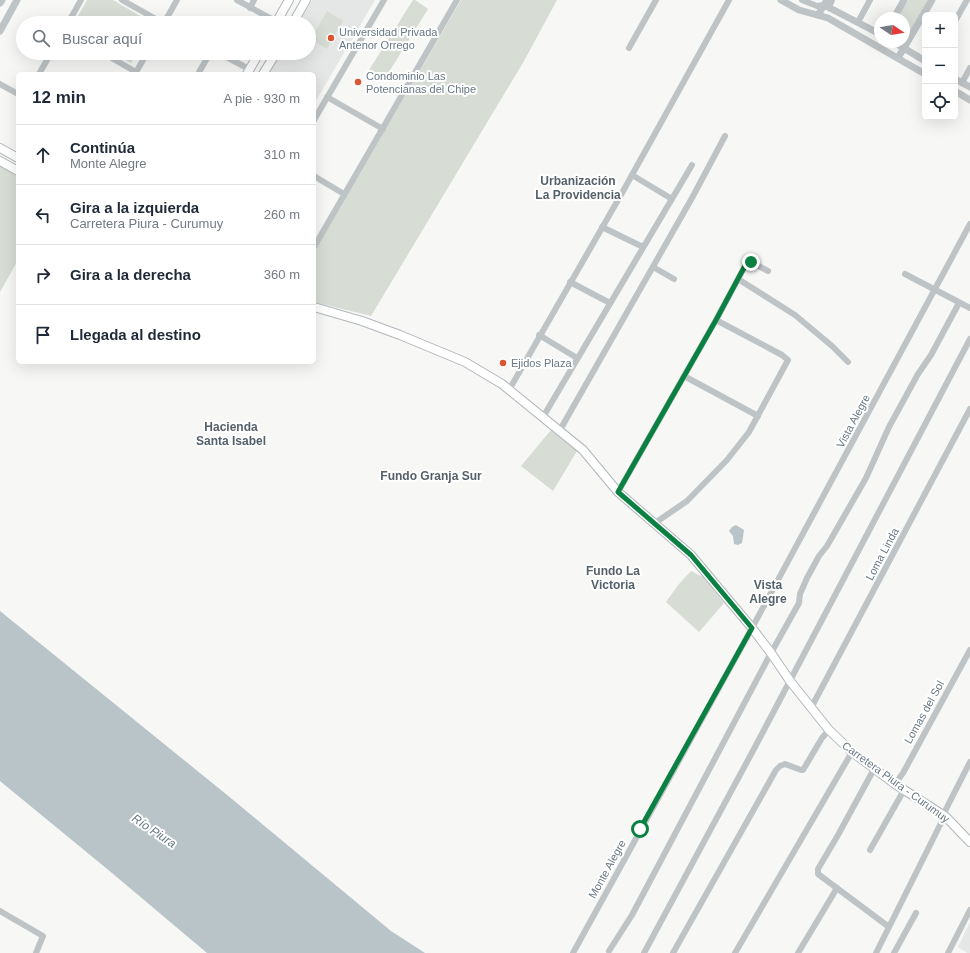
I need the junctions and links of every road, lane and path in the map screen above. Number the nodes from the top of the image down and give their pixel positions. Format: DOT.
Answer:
graph roads {
  1 [pos="17,0"];
  2 [pos="81,0"];
  3 [pos="122,0"];
  4 [pos="178,0"];
  5 [pos="237,0"];
  6 [pos="254,0"];
  7 [pos="290,0"];
  8 [pos="306,0"];
  9 [pos="384,0"];
  10 [pos="457,0"];
  11 [pos="656,0"];
  12 [pos="729,0"];
  13 [pos="781,0"];
  14 [pos="802,0"];
  15 [pos="870,0"];
  16 [pos="904,0"];
  17 [pos="932,0"];
  18 [pos="967,0"];
  19 [pos="828,3"];
  20 [pos="250,8"];
  21 [pos="897,12"];
  22 [pos="818,15"];
  23 [pos="72,16"];
  24 [pos="151,16"];
  25 [pos="168,16"];
  26 [pos="264,16"];
  27 [pos="280,16"];
  28 [pos="297,16"];
  29 [pos="958,16"];
  30 [pos="860,18"];
  31 [pos="874,29"];
  32 [pos="0,31"];
  33 [pos="911,36"];
  34 [pos="874,41"];
  35 [pos="629,48"];
  36 [pos="885,48"];
  37 [pos="905,49"];
  38 [pos="898,58"];
  39 [pos="922,59"];
  40 [pos="47,60"];
  41 [pos="114,60"];
  42 [pos="143,60"];
  43 [pos="206,60"];
  44 [pos="230,60"];
  45 [pos="255,60"];
  46 [pos="272,60"];
  47 [pos="970,68"];
  48 [pos="40,72"];
  49 [pos="133,72"];
  50 [pos="136,72"];
  51 [pos="199,72"];
  52 [pos="248,72"];
  53 [pos="264,72"];
  54 [pos="922,72"];
  55 [pos="958,81"];
  56 [pos="962,83"];
  57 [pos="0,84"];
  58 [pos="970,87"];
  59 [pos="16,93"];
  60 [pos="958,93"];
  61 [pos="327,97"];
  62 [pos="970,100"];
  63 [pos="316,116"];
  64 [pos="383,129"];
  65 [pos="725,136"];
  66 [pos="0,148"];
  67 [pos="16,157"];
  68 [pos="0,161"];
  69 [pos="692,165"];
  70 [pos="16,170"];
  71 [pos="632,175"];
  72 [pos="316,177"];
  73 [pos="344,194"];
  74 [pos="672,199"];
  75 [pos="970,224"];
  76 [pos="602,227"];
  77 [pos="316,243"];
  78 [pos="643,247"];
  79 [pos="653,267"];
  80 [pos="768,271"];
  81 [pos="905,274"];
  82 [pos="674,279"];
  83 [pos="738,279"];
  84 [pos="570,282"];
  85 [pos="935,290"];
  86 [pos="610,303"];
  87 [pos="959,303"];
  88 [pos="316,308"];
  89 [pos="970,308"];
  90 [pos="716,320"];
  91 [pos="539,335"];
  92 [pos="970,339"];
  93 [pos="577,358"];
  94 [pos="848,362"];
  95 [pos="684,376"];
  96 [pos="509,390"];
  97 [pos="970,409"];
  98 [pos="758,416"];
  99 [pos="543,417"];
  100 [pos="560,430"];
  101 [pos="618,492"];
  102 [pos="655,523"];
  103 [pos="752,628"];
  104 [pos="970,650"];
  105 [pos="771,653"];
  106 [pos="790,681"];
  107 [pos="811,708"];
  108 [pos="829,730"];
  109 [pos="852,752"];
  110 [pos="970,762"];
  111 [pos="874,769"];
  112 [pos="895,784"];
  113 [pos="904,790"];
  114 [pos="944,816"];
  115 [pos="970,842"];
  116 [pos="870,850"];
  117 [pos="837,888"];
  118 [pos="970,910"];
  119 [pos="0,911"];
  120 [pos="916,913"];
  121 [pos="889,927"];
  122 [pos="609,951"];
  123 [pos="36,953"];
  124 [pos="573,953"];
  125 [pos="644,953"];
  126 [pos="674,953"];
  127 [pos="735,953"];
  128 [pos="798,953"];
  129 [pos="876,953"];
  130 [pos="894,953"];
  131 [pos="948,953"];
  1 -- 32 [label="street"];
  2 -- 23 [label="street"];
  3 -- 24 [label="street"];
  4 -- 25 [label="street"];
  5 -- 20 [label="street"];
  6 -- 20 [label="street"];
  7 -- 27 [label="main road"];
  8 -- 28 [label="main road"];
  9 -- 61 [label="street"];
  10 -- 64 [label="street"];
  11 -- 35 [label="street"];
  12 -- 71 [label="street"];
  13 -- 22 [label="street"];
  14 -- 19 [label="street"];
  15 -- 30 [label="street"];
  16 -- 21 [label="street"];
  17 -- 33 [label="street"];
  18 -- 29 [label="street"];
  19 -- 22 [label="street"];
  19 -- 30 [label="street"];
  20 -- 26 [label="street"];
  22 -- 34 [label="street"];
  30 -- 31 [label="street"];
  33 -- 37 [label="street"];
  36 -- 38 [label="street"];
  37 -- 38 [label="street"];
  37 -- 39 [label="street"];
  38 -- 54 [label="street"];
  40 -- 48 [label="street"];
  41 -- 49 [label="street"];
  42 -- 50 [label="street"];
  43 -- 51 [label="street"];
  44 -- 52 [label="street"];
  45 -- 52 [label="main road"];
  46 -- 53 [label="main road"];
  47 -- 56 [label="street"];
  55 -- 56 [label="street"];
  56 -- 58 [label="street"];
  57 -- 59 [label="street"];
  60 -- 62 [label="street"];
  61 -- 63 [label="street"];
  61 -- 64 [label="street"];
  64 -- 73 [label="street"];
  65 -- 79 [label="street"];
  66 -- 67 [label="main road"];
  68 -- 70 [label="main road"];
  69 -- 74 [label="street"];
  71 -- 74 [label="street"];
  71 -- 76 [label="street"];
  72 -- 73 [label="street"];
  73 -- 77 [label="street"];
  74 -- 78 [label="street"];
  75 -- 85 [label="street, Vista Alegre"];
  76 -- 78 [label="street"];
  76 -- 84 [label="street"];
  78 -- 86 [label="street"];
  79 -- 82 [label="street"];
  79 -- 100 [label="street"];
  80 -- 83 [label="street"];
  81 -- 85 [label="street"];
  83 -- 90 [label="street"];
  83 -- 94 [label="street"];
  84 -- 86 [label="street"];
  84 -- 91 [label="street"];
  85 -- 87 [label="street"];
  85 -- 103 [label="street, Vista Alegre"];
  86 -- 93 [label="street"];
  87 -- 89 [label="street"];
  87 -- 105 [label="street"];
  88 -- 96 [label="main road, Carretera Piura - Curumuy"];
  90 -- 95 [label="street"];
  90 -- 98 [label="street"];
  91 -- 93 [label="street"];
  91 -- 96 [label="street"];
  92 -- 106 [label="street"];
  93 -- 99 [label="street"];
  95 -- 98 [label="street"];
  95 -- 101 [label="street"];
  96 -- 99 [label="main road, Carretera Piura - Curumuy"];
  97 -- 107 [label="street, Loma Linda"];
  98 -- 102 [label="street"];
  99 -- 100 [label="main road, Carretera Piura - Curumuy"];
  100 -- 101 [label="main road, Carretera Piura - Curumuy"];
  101 -- 102 [label="main road, Carretera Piura - Curumuy"];
  102 -- 103 [label="main road, Carretera Piura - Curumuy"];
  103 -- 105 [label="main road, Carretera Piura - Curumuy"];
  103 -- 124 [label="street, Monte Alegre"];
  104 -- 112 [label="street, Lomas del Sol"];
  105 -- 106 [label="main road, Carretera Piura - Curumuy"];
  105 -- 122 [label="street"];
  106 -- 107 [label="main road, Carretera Piura - Curumuy"];
  106 -- 125 [label="street"];
  107 -- 108 [label="main road, Carretera Piura - Curumuy"];
  108 -- 109 [label="main road, Carretera Piura - Curumuy"];
  108 -- 126 [label="street"];
  109 -- 111 [label="main road, Carretera Piura - Curumuy"];
  109 -- 127 [label="street"];
  110 -- 114 [label="street"];
  111 -- 112 [label="main road, Carretera Piura - Curumuy"];
  111 -- 117 [label="street"];
  112 -- 113 [label="main road, Carretera Piura - Curumuy"];
  113 -- 114 [label="main road, Carretera Piura - Curumuy"];
  113 -- 116 [label="street"];
  114 -- 115 [label="main road, Carretera Piura - Curumuy"];
  114 -- 121 [label="street"];
  117 -- 121 [label="street"];
  117 -- 128 [label="street"];
  118 -- 131 [label="street"];
  119 -- 123 [label="street"];
  120 -- 130 [label="street"];
  121 -- 129 [label="street"];
}
